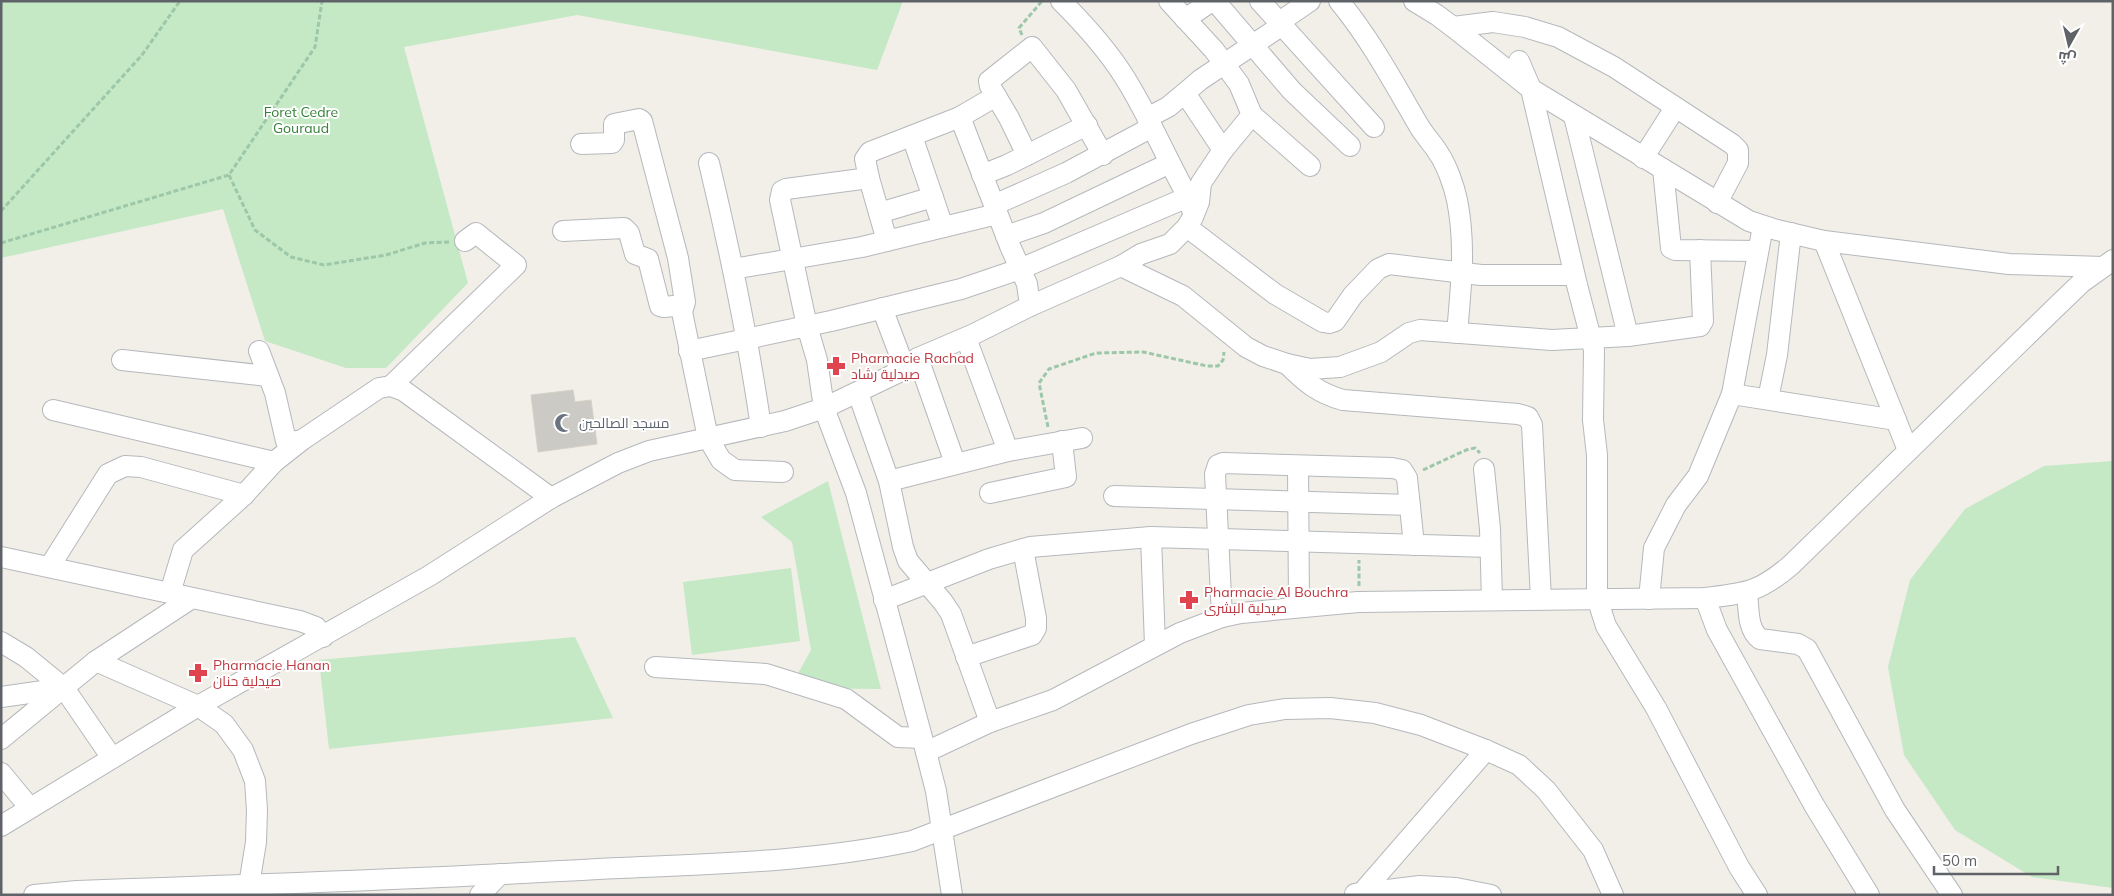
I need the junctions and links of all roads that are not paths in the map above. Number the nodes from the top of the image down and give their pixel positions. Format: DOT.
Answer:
graph roads {
  1 [pos="1061,1"];
  2 [pos="1169,1"];
  3 [pos="1213,1"];
  4 [pos="1260,1"];
  5 [pos="1310,1"];
  6 [pos="1339,1"];
  7 [pos="1414,1"];
  8 [pos="1185,19"];
  9 [pos="1279,24"];
  10 [pos="1453,28"];
  11 [pos="1252,44"];
  12 [pos="1519,61"];
  13 [pos="1224,64"];
  14 [pos="1531,89"];
  15 [pos="1185,93"];
  16 [pos="996,96"];
  17 [pos="1675,108"];
  18 [pos="1252,115"];
  19 [pos="960,116"];
  20 [pos="1574,116"];
  21 [pos="1150,122"];
  22 [pos="1087,125"];
  23 [pos="1374,126"];
  24 [pos="912,136"];
  25 [pos="581,144"];
  26 [pos="1350,146"];
  27 [pos="1223,150"];
  28 [pos="1027,155"];
  29 [pos="1103,155"];
  30 [pos="1643,158"];
  31 [pos="1170,163"];
  32 [pos="709,164"];
  33 [pos="1310,166"];
  34 [pos="1663,169"];
  35 [pos="982,175"];
  36 [pos="869,178"];
  37 [pos="933,197"];
  38 [pos="1188,197"];
  39 [pos="1718,203"];
  40 [pos="995,209"];
  41 [pos="879,213"];
  42 [pos="1190,222"];
  43 [pos="1763,226"];
  44 [pos="943,227"];
  45 [pos="563,231"];
  46 [pos="1791,233"];
  47 [pos="1006,236"];
  48 [pos="470,237"];
  49 [pos="887,241"];
  50 [pos="1824,241"];
  51 [pos="1700,250"];
  52 [pos="1758,251"];
  53 [pos="791,259"];
  54 [pos="2108,263"];
  55 [pos="1121,266"];
  56 [pos="733,269"];
  57 [pos="1020,269"];
  58 [pos="1462,272"];
  59 [pos="1574,274"];
  60 [pos="684,305"];
  61 [pos="1030,306"];
  62 [pos="882,308"];
  63 [pos="806,326"];
  64 [pos="1457,333"];
  65 [pos="1628,336"];
  66 [pos="966,338"];
  67 [pos="747,339"];
  68 [pos="1590,339"];
  69 [pos="259,351"];
  70 [pos="689,351"];
  71 [pos="918,358"];
  72 [pos="122,360"];
  73 [pos="1287,364"];
  74 [pos="897,374"];
  75 [pos="268,376"];
  76 [pos="391,386"];
  77 [pos="858,393"];
  78 [pos="1732,394"];
  79 [pos="1768,400"];
  80 [pos="824,408"];
  81 [pos="53,410"];
  82 [pos="1896,420"];
  83 [pos="761,427"];
  84 [pos="708,438"];
  85 [pos="302,440"];
  86 [pos="1908,450"];
  87 [pos="1008,451"];
  88 [pos="274,462"];
  89 [pos="955,463"];
  90 [pos="1298,466"];
  91 [pos="1484,469"];
  92 [pos="782,472"];
  93 [pos="889,480"];
  94 [pos="990,493"];
  95 [pos="244,495"];
  96 [pos="1114,496"];
  97 [pos="550,498"];
  98 [pos="1216,500"];
  99 [pos="1298,502"];
  100 [pos="1410,505"];
  101 [pos="1151,537"];
  102 [pos="1218,539"];
  103 [pos="1298,541"];
  104 [pos="1414,545"];
  105 [pos="1490,547"];
  106 [pos="1023,549"];
  107 [pos="1,557"];
  108 [pos="50,566"];
  109 [pos="927,583"];
  110 [pos="170,593"];
  111 [pos="1747,593"];
  112 [pos="192,598"];
  113 [pos="1597,598"];
  114 [pos="1705,598"];
  115 [pos="1541,599"];
  116 [pos="1649,599"];
  117 [pos="884,600"];
  118 [pos="1492,600"];
  119 [pos="1299,606"];
  120 [pos="1222,617"];
  121 [pos="323,637"];
  122 [pos="1,642"];
  123 [pos="1155,645"];
  124 [pos="966,657"];
  125 [pos="96,661"];
  126 [pos="655,667"];
  127 [pos="64,688"];
  128 [pos="1,697"];
  129 [pos="198,706"];
  130 [pos="990,722"];
  131 [pos="1,739"];
  132 [pos="924,745"];
  133 [pos="1486,750"];
  134 [pos="112,758"];
  135 [pos="1,772"];
  136 [pos="30,808"];
  137 [pos="1,826"];
  138 [pos="941,829"];
  139 [pos="500,874"];
  140 [pos="245,890"];
  141 [pos="1357,894"];
  142 [pos="34,895"];
  143 [pos="480,895"];
  144 [pos="952,895"];
  145 [pos="1491,895"];
  146 [pos="1613,895"];
  147 [pos="1757,895"];
  148 [pos="1869,895"];
  149 [pos="1952,895"];
  1 -- 21 [label="street"];
  2 -- 8 [label="street"];
  3 -- 8 [label="street"];
  3 -- 11 [label="street"];
  4 -- 9 [label="street"];
  5 -- 9 [label="street"];
  6 -- 58 [label="street"];
  7 -- 10 [label="street"];
  8 -- 13 [label="street"];
  9 -- 11 [label="street"];
  9 -- 23 [label="street"];
  10 -- 14 [label="street"];
  10 -- 17 [label="street"];
  11 -- 13 [label="street"];
  11 -- 26 [label="street"];
  12 -- 14 [label="street"];
  13 -- 15 [label="street"];
  13 -- 18 [label="street"];
  14 -- 20 [label="street"];
  14 -- 59 [label="street"];
  15 -- 21 [label="street"];
  15 -- 27 [label="street"];
  16 -- 19 [label="street"];
  16 -- 22 [label="street"];
  16 -- 28 [label="street"];
  17 -- 30 [label="street"];
  17 -- 39 [label="street"];
  18 -- 27 [label="street"];
  18 -- 33 [label="street"];
  19 -- 24 [label="street"];
  19 -- 35 [label="street"];
  20 -- 30 [label="street"];
  20 -- 65 [label="street"];
  21 -- 29 [label="street"];
  21 -- 31 [label="street"];
  22 -- 28 [label="street"];
  22 -- 29 [label="street"];
  24 -- 36 [label="street"];
  24 -- 37 [label="street"];
  25 -- 60 [label="street"];
  27 -- 42 [label="street"];
  28 -- 35 [label="street"];
  29 -- 40 [label="street"];
  30 -- 34 [label="street"];
  31 -- 38 [label="street"];
  31 -- 47 [label="street"];
  32 -- 56 [label="street"];
  34 -- 39 [label="street"];
  34 -- 51 [label="street"];
  35 -- 40 [label="street"];
  36 -- 41 [label="street"];
  36 -- 53 [label="street"];
  37 -- 41 [label="street"];
  37 -- 44 [label="street"];
  38 -- 42 [label="street"];
  38 -- 57 [label="street"];
  39 -- 43 [label="street"];
  40 -- 44 [label="street"];
  40 -- 47 [label="street"];
  41 -- 49 [label="street"];
  42 -- 55 [label="street"];
  42 -- 58 [label="street"];
  43 -- 46 [label="street"];
  43 -- 52 [label="street"];
  44 -- 49 [label="street"];
  45 -- 60 [label="street"];
  46 -- 50 [label="street"];
  46 -- 79 [label="street"];
  47 -- 57 [label="street"];
  48 -- 76 [label="street"];
  49 -- 53 [label="street"];
  50 -- 54 [label="street"];
  50 -- 82 [label="street"];
  51 -- 52 [label="street"];
  51 -- 65 [label="street"];
  52 -- 78 [label="street"];
  53 -- 56 [label="street"];
  53 -- 63 [label="street"];
  54 -- 86 [label="street"];
  55 -- 61 [label="street"];
  55 -- 73 [label="street"];
  56 -- 67 [label="street"];
  57 -- 61 [label="street"];
  57 -- 62 [label="street"];
  58 -- 59 [label="street"];
  58 -- 64 [label="street"];
  59 -- 68 [label="street"];
  60 -- 70 [label="street"];
  61 -- 66 [label="street"];
  62 -- 63 [label="street"];
  62 -- 74 [label="street"];
  63 -- 67 [label="street"];
  63 -- 80 [label="street"];
  64 -- 68 [label="street"];
  64 -- 73 [label="street"];
  65 -- 68 [label="street"];
  66 -- 71 [label="street"];
  66 -- 87 [label="street"];
  67 -- 70 [label="street"];
  67 -- 83 [label="street"];
  68 -- 113 [label="street"];
  69 -- 75 [label="street"];
  70 -- 84 [label="street"];
  71 -- 74 [label="street"];
  71 -- 89 [label="street"];
  72 -- 75 [label="street"];
  73 -- 115 [label="street"];
  74 -- 77 [label="street"];
  75 -- 85 [label="street"];
  76 -- 85 [label="street"];
  76 -- 97 [label="street"];
  77 -- 80 [label="street"];
  77 -- 93 [label="street"];
  78 -- 79 [label="street"];
  78 -- 116 [label="street"];
  79 -- 82 [label="street"];
  80 -- 83 [label="street"];
  80 -- 117 [label="street"];
  81 -- 88 [label="street"];
  82 -- 86 [label="street"];
  83 -- 84 [label="street"];
  84 -- 92 [label="street"];
  84 -- 97 [label="street"];
  85 -- 88 [label="street"];
  86 -- 111 [label="street"];
  87 -- 89 [label="street"];
  87 -- 94 [label="street"];
  88 -- 95 [label="street"];
  89 -- 93 [label="street"];
  90 -- 98 [label="street"];
  90 -- 99 [label="street"];
  90 -- 100 [label="street"];
  91 -- 105 [label="street"];
  93 -- 109 [label="street"];
  95 -- 108 [label="street"];
  95 -- 110 [label="street"];
  96 -- 98 [label="street"];
  97 -- 121 [label="street"];
  98 -- 99 [label="street"];
  98 -- 102 [label="street"];
  99 -- 100 [label="street"];
  99 -- 103 [label="street"];
  100 -- 104 [label="street"];
  101 -- 102 [label="street"];
  101 -- 106 [label="street"];
  101 -- 123 [label="street"];
  102 -- 103 [label="street"];
  102 -- 120 [label="street"];
  103 -- 104 [label="street"];
  103 -- 119 [label="street"];
  104 -- 105 [label="street"];
  105 -- 118 [label="street"];
  106 -- 109 [label="street"];
  106 -- 124 [label="street"];
  107 -- 108 [label="street"];
  108 -- 110 [label="street"];
  109 -- 117 [label="street"];
  109 -- 124 [label="street"];
  110 -- 112 [label="street"];
  111 -- 114 [label="street"];
  111 -- 149 [label="street"];
  112 -- 121 [label="street"];
  112 -- 125 [label="street"];
  113 -- 115 [label="street"];
  113 -- 116 [label="street"];
  113 -- 147 [label="street"];
  114 -- 116 [label="street"];
  114 -- 148 [label="street"];
  115 -- 118 [label="street"];
  117 -- 132 [label="street"];
  118 -- 119 [label="street"];
  119 -- 120 [label="street"];
  120 -- 123 [label="street"];
  121 -- 129 [label="street"];
  122 -- 127 [label="street"];
  123 -- 130 [label="street"];
  124 -- 130 [label="street"];
  125 -- 127 [label="street"];
  125 -- 129 [label="street"];
  126 -- 132 [label="street"];
  127 -- 128 [label="street"];
  127 -- 131 [label="street"];
  127 -- 134 [label="street"];
  129 -- 134 [label="street"];
  129 -- 140 [label="street"];
  130 -- 132 [label="street"];
  132 -- 138 [label="street"];
  133 -- 138 [label="street"];
  133 -- 141 [label="street"];
  133 -- 146 [label="street"];
  134 -- 136 [label="street"];
  135 -- 136 [label="street"];
  136 -- 137 [label="street"];
  138 -- 139 [label="street"];
  138 -- 144 [label="street"];
  139 -- 140 [label="street"];
  139 -- 143 [label="street"];
  140 -- 142 [label="street"];
  141 -- 145 [label="street"];
}
